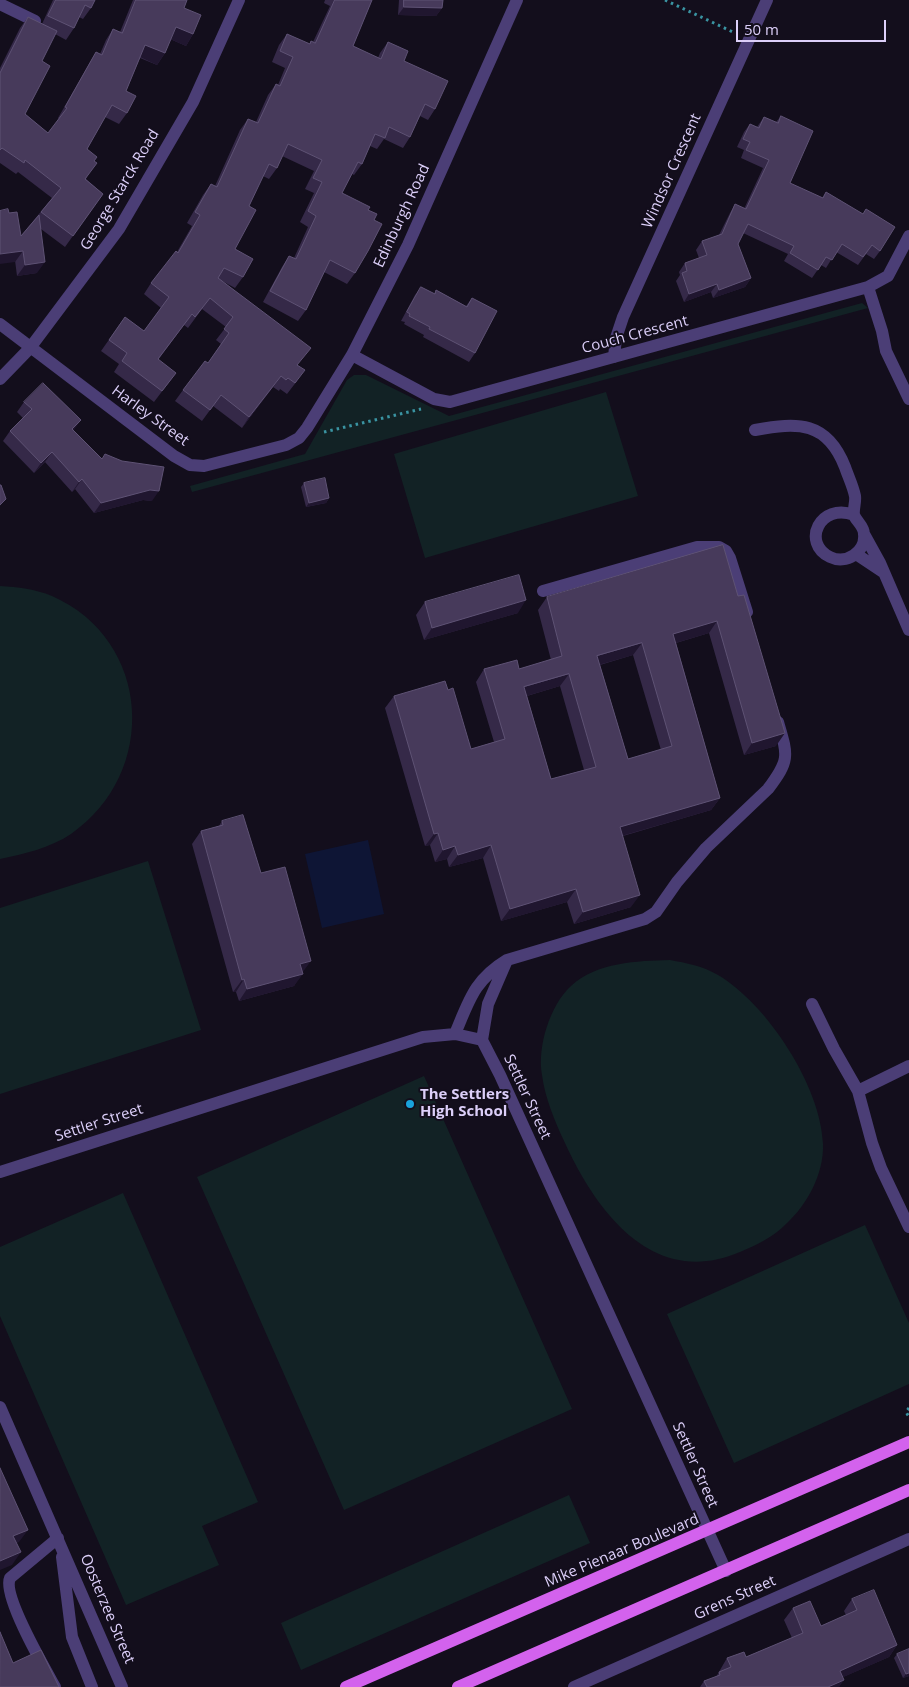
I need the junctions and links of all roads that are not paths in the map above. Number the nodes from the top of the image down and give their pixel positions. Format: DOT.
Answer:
graph roads {
  1 [pos="239,0"];
  2 [pos="517,0"];
  3 [pos="767,0"];
  4 [pos="0,4"];
  5 [pos="36,21"];
  6 [pos="909,236"];
  7 [pos="868,287"];
  8 [pos="0,324"];
  9 [pos="30,348"];
  10 [pos="352,355"];
  11 [pos="614,357"];
  12 [pos="0,379"];
  13 [pos="908,394"];
  14 [pos="755,430"];
  15 [pos="299,438"];
  16 [pos="854,515"];
  17 [pos="864,534"];
  18 [pos="856,554"];
  19 [pos="883,572"];
  20 [pos="543,590"];
  21 [pos="750,621"];
  22 [pos="909,630"];
  23 [pos="773,705"];
  24 [pos="506,960"];
  25 [pos="812,1004"];
  26 [pos="455,1034"];
  27 [pos="482,1040"];
  28 [pos="909,1066"];
  29 [pos="858,1091"];
  30 [pos="0,1172"];
  31 [pos="908,1224"];
  32 [pos="0,1407"];
  33 [pos="909,1442"];
  34 [pos="909,1490"];
  35 [pos="707,1532"];
  36 [pos="909,1539"];
  37 [pos="59,1541"];
  38 [pos="726,1571"];
  39 [pos="55,1687"];
  40 [pos="92,1687"];
  41 [pos="122,1687"];
  42 [pos="346,1687"];
  43 [pos="458,1687"];
  44 [pos="574,1687"];
  1 -- 9 [label="street, George Starck Road"];
  2 -- 10 [label="street, Edinburgh Road"];
  3 -- 11 [label="street, Windsor Crescent"];
  4 -- 5 [label="street"];
  6 -- 7 [label="street, Couch Crescent"];
  7 -- 11 [label="street, Couch Crescent"];
  7 -- 13 [label="street"];
  8 -- 9 [label="street, Harley Street"];
  9 -- 12 [label="street, George Starck Road"];
  9 -- 15 [label="street, Harley Street"];
  10 -- 11 [label="street, Couch Crescent"];
  10 -- 15 [label="street, Edinburgh Road"];
  14 -- 16 [label="street"];
  16 -- 17 [label="street"];
  16 -- 18 [label="street"];
  17 -- 18 [label="street"];
  17 -- 19 [label="street"];
  18 -- 19 [label="street"];
  19 -- 22 [label="street"];
  20 -- 21 [label="street"];
  23 -- 24 [label="street"];
  24 -- 26 [label="street"];
  24 -- 27 [label="street"];
  25 -- 29 [label="street"];
  26 -- 27 [label="street, Settler Street"];
  26 -- 30 [label="street, Settler Street"];
  27 -- 35 [label="street, Settler Street"];
  28 -- 29 [label="street"];
  29 -- 31 [label="street"];
  32 -- 37 [label="street, Oosterzee Street"];
  33 -- 35 [label="main road, Mike Pienaar Boulevard"];
  34 -- 38 [label="main road"];
  35 -- 38 [label="street, Settler Street"];
  35 -- 42 [label="main road, Mike Pienaar Boulevard"];
  36 -- 44 [label="street, Grens Street"];
  37 -- 39 [label="street"];
  37 -- 40 [label="street, Oosterzee Street"];
  37 -- 41 [label="street, Oosterzee Street"];
  38 -- 43 [label="main road"];
}
